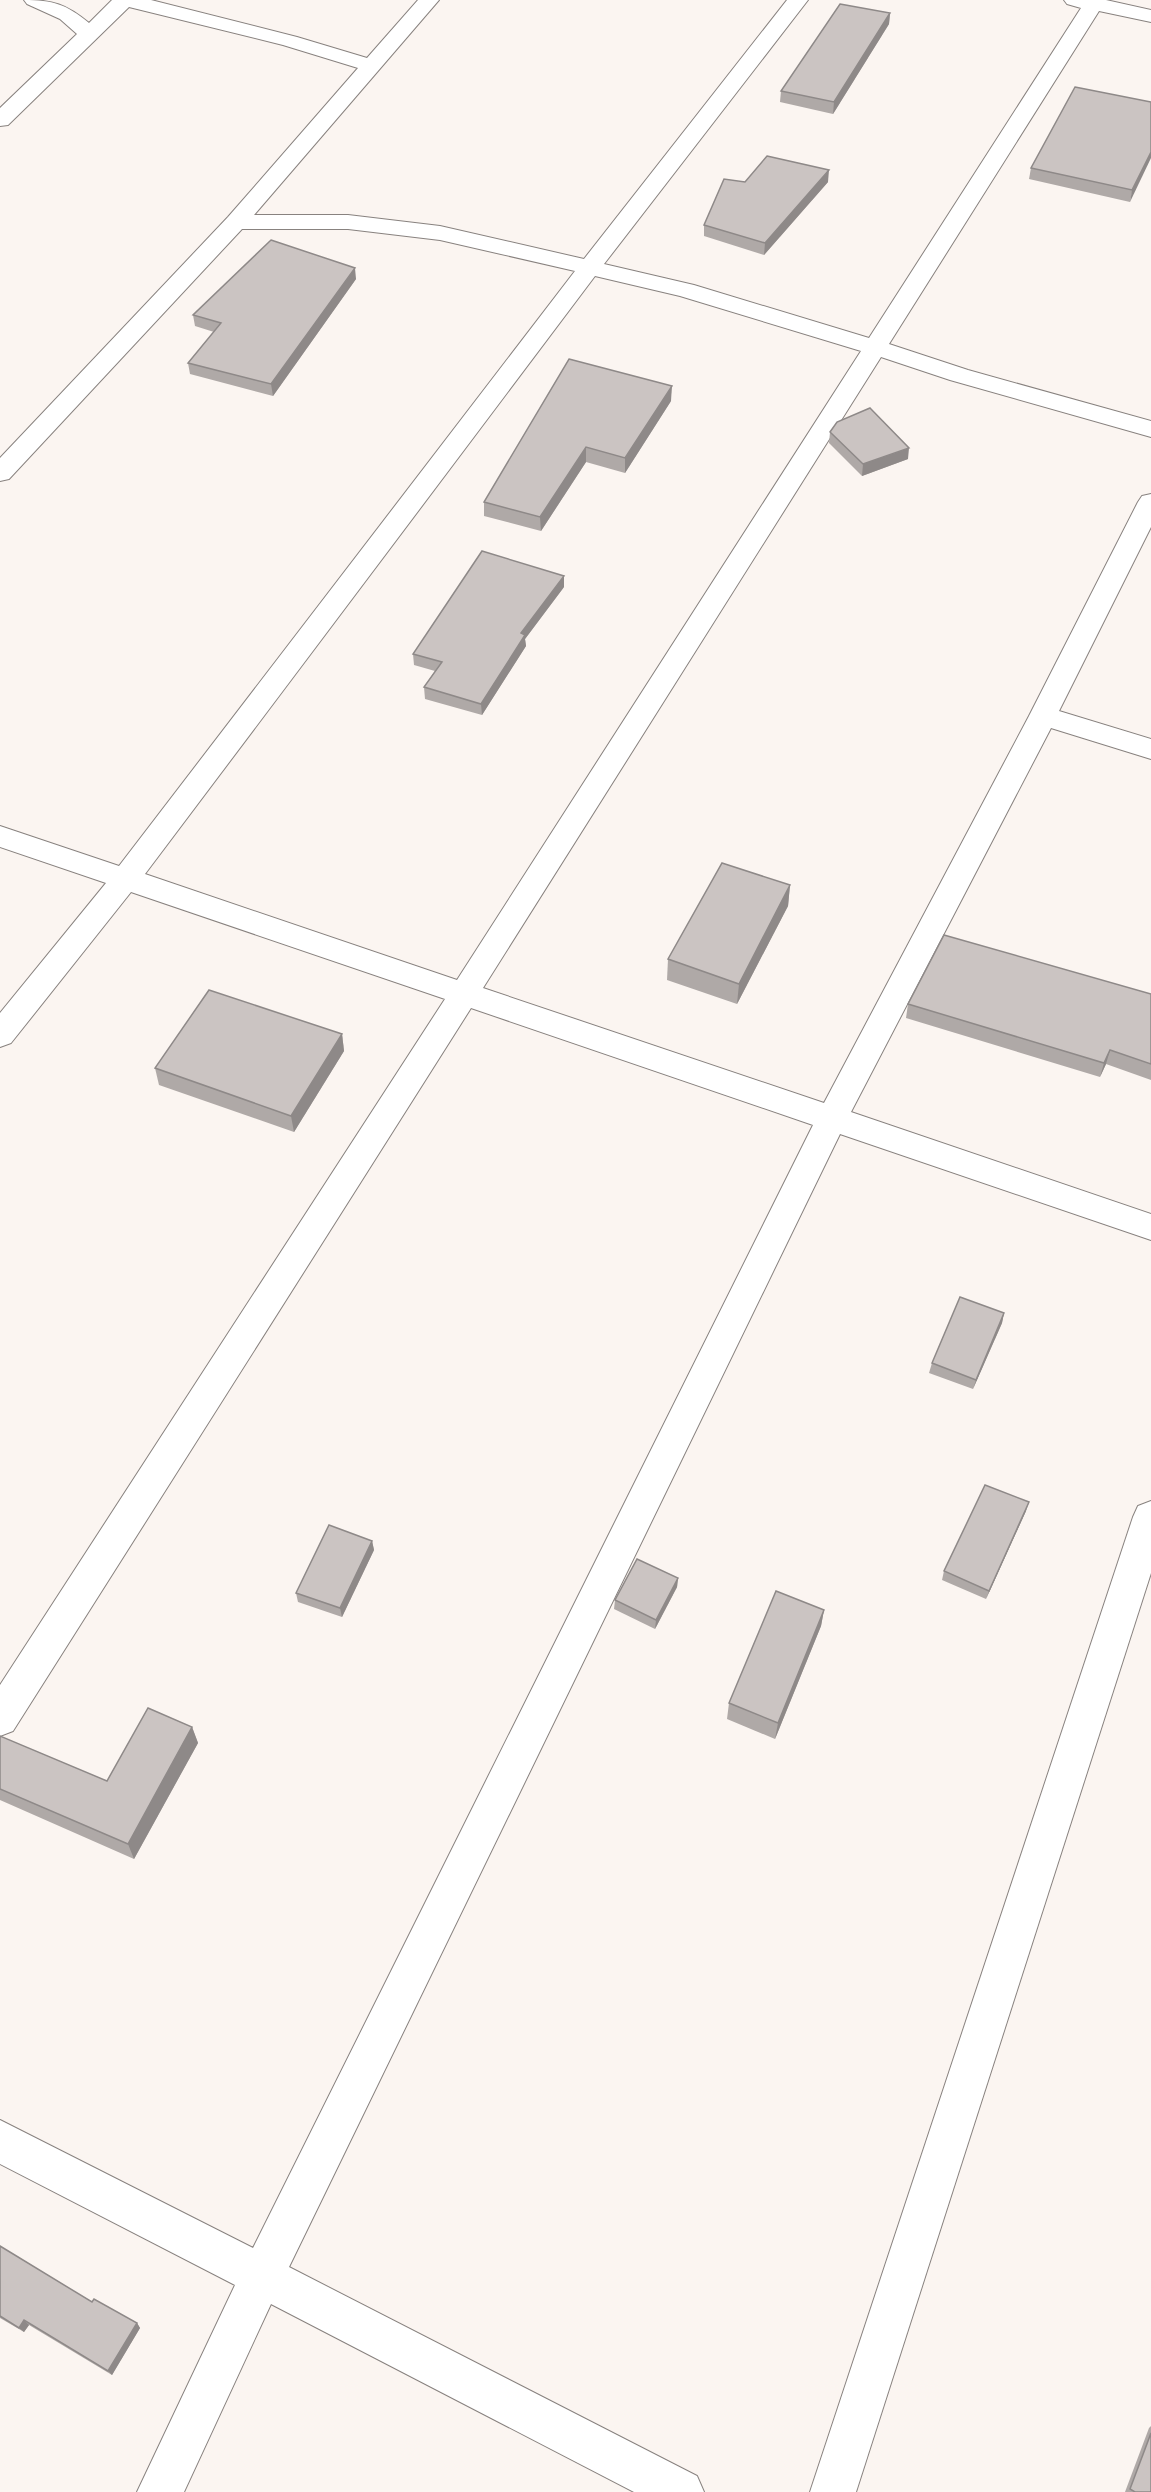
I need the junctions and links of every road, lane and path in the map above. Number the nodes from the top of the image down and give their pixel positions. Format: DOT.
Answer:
graph roads {
  1 [pos="34,0"];
  2 [pos="125,0"];
  3 [pos="429,0"];
  4 [pos="798,0"];
  5 [pos="1088,1"];
  6 [pos="1151,16"];
  7 [pos="89,34"];
  8 [pos="372,66"];
  9 [pos="0,120"];
  10 [pos="236,222"];
  11 [pos="590,267"];
  12 [pos="875,346"];
  13 [pos="1151,429"];
  14 [pos="0,473"];
  15 [pos="1151,502"];
  16 [pos="1043,716"];
  17 [pos="1151,749"];
  18 [pos="0,836"];
  19 [pos="126,878"];
  20 [pos="464,994"];
  21 [pos="0,1035"];
  22 [pos="832,1119"];
  23 [pos="1151,1227"];
  24 [pos="1151,1517"];
  25 [pos="0,1718"];
  26 [pos="0,2141"];
  27 [pos="262,2276"];
  28 [pos="160,2492"];
  29 [pos="681,2492"];
  30 [pos="833,2492"];
  1 -- 7 [label="street"];
  2 -- 7 [label="street"];
  2 -- 8 [label="street"];
  3 -- 8 [label="street"];
  4 -- 11 [label="street"];
  5 -- 6 [label="street"];
  5 -- 12 [label="street"];
  7 -- 9 [label="street"];
  8 -- 10 [label="street"];
  10 -- 11 [label="street"];
  10 -- 14 [label="street"];
  11 -- 12 [label="street"];
  11 -- 19 [label="street"];
  12 -- 13 [label="street"];
  12 -- 20 [label="street"];
  15 -- 16 [label="street"];
  16 -- 17 [label="street"];
  16 -- 22 [label="street"];
  18 -- 19 [label="street"];
  19 -- 20 [label="street"];
  19 -- 21 [label="street"];
  20 -- 22 [label="street"];
  20 -- 25 [label="street"];
  22 -- 23 [label="street"];
  22 -- 27 [label="street"];
  24 -- 30 [label="street"];
  26 -- 27 [label="street"];
  27 -- 28 [label="street"];
  27 -- 29 [label="street"];
}
